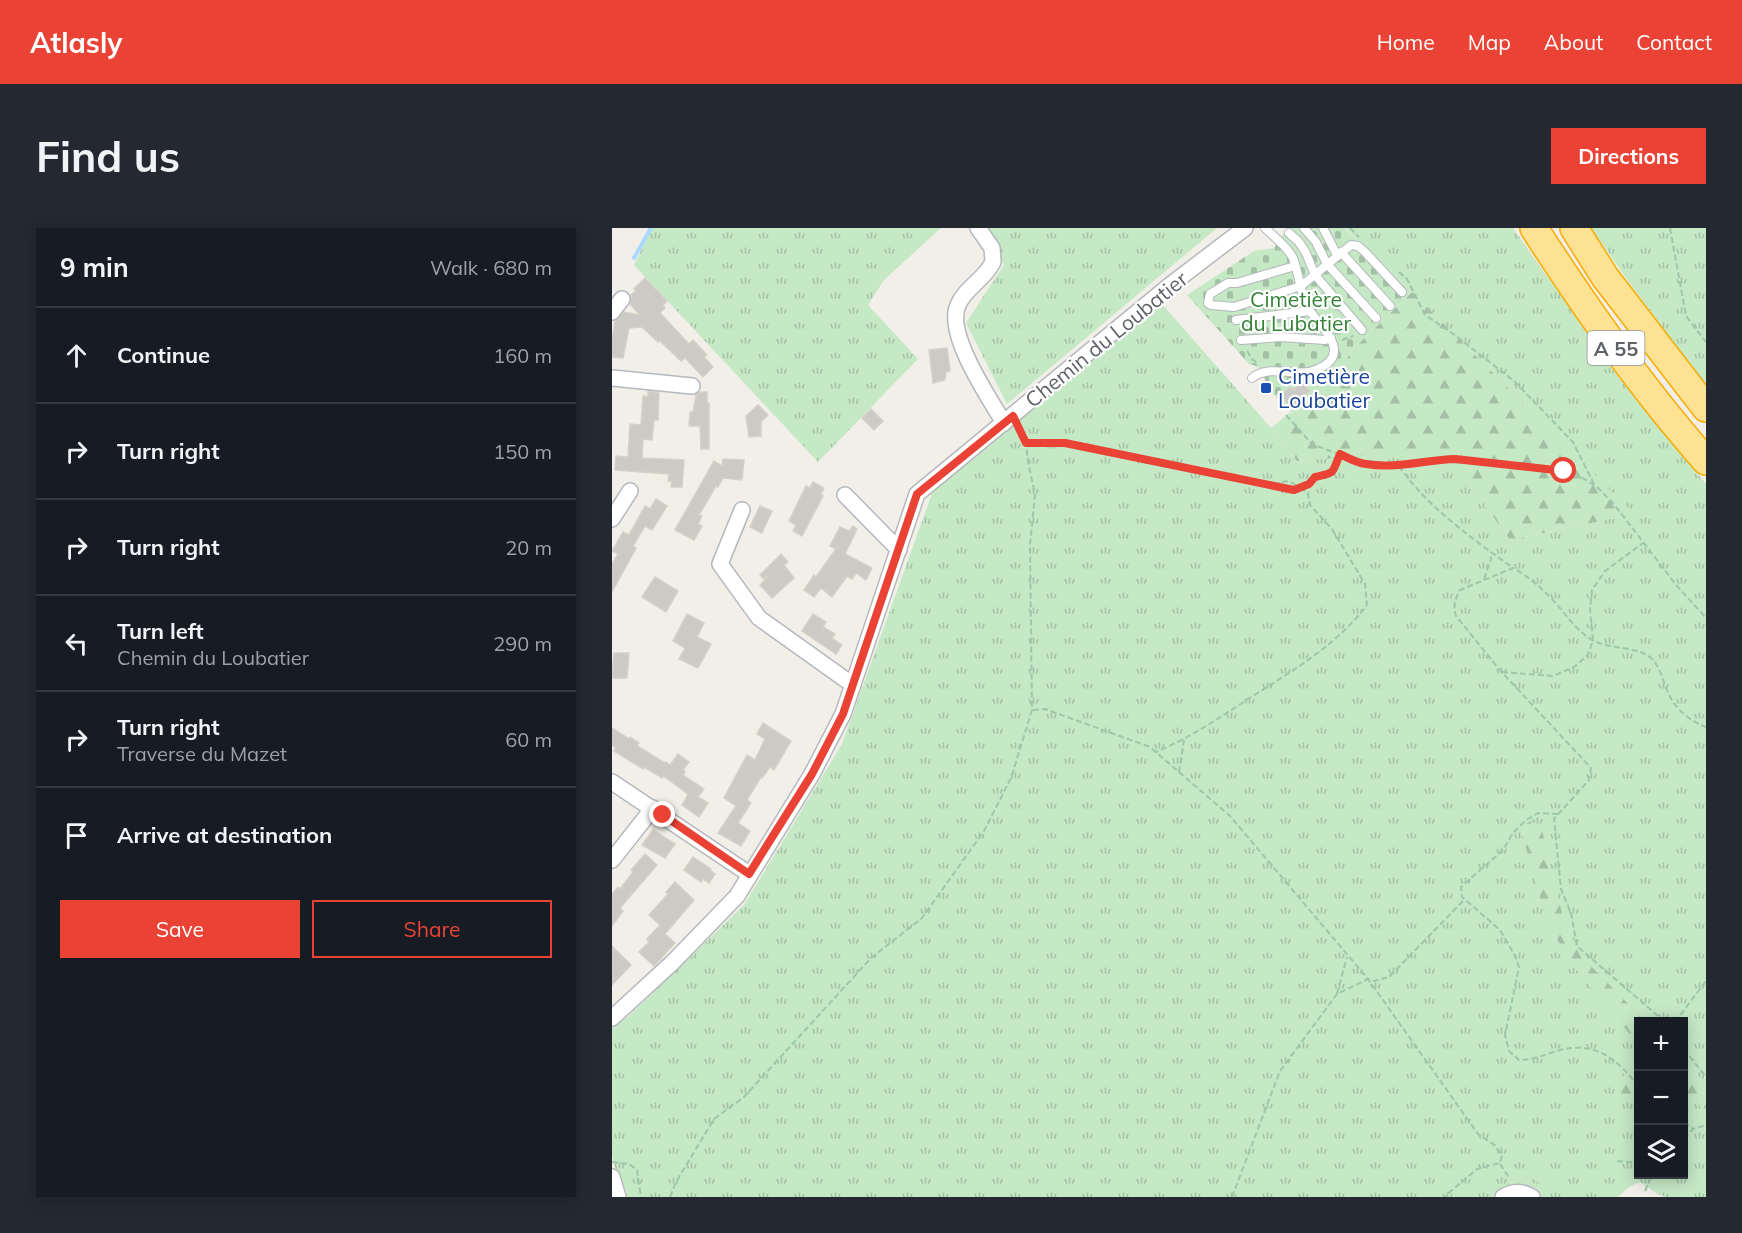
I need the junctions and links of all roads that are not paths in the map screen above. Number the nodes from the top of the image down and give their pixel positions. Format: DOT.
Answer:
graph roads {
  1 [pos="978,228"];
  2 [pos="1245,228"];
  3 [pos="1265,228"];
  4 [pos="1304,228"];
  5 [pos="1323,228"];
  6 [pos="1534,228"];
  7 [pos="1574,228"];
  8 [pos="1289,233"];
  9 [pos="1339,254"];
  10 [pos="1327,264"];
  11 [pos="1295,266"];
  12 [pos="1315,275"];
  13 [pos="1301,286"];
  14 [pos="1402,292"];
  15 [pos="622,299"];
  16 [pos="1390,306"];
  17 [pos="1310,311"];
  18 [pos="612,312"];
  19 [pos="1376,318"];
  20 [pos="1236,321"];
  21 [pos="1362,330"];
  22 [pos="1331,338"];
  23 [pos="1241,340"];
  24 [pos="612,378"];
  25 [pos="1252,378"];
  26 [pos="692,386"];
  27 [pos="1706,408"];
  28 [pos="1008,419"];
  29 [pos="1706,461"];
  30 [pos="630,491"];
  31 [pos="846,495"];
  32 [pos="742,510"];
  33 [pos="612,519"];
  34 [pos="898,550"];
  35 [pos="853,685"];
  36 [pos="612,783"];
  37 [pos="653,808"];
  38 [pos="612,860"];
  39 [pos="749,874"];
  40 [pos="612,1018"];
  41 [pos="612,1177"];
  42 [pos="618,1197"];
  1 -- 28 [label="street"];
  2 -- 28 [label="street, Chemin du Loubatier"];
  3 -- 11 [label="lane"];
  4 -- 10 [label="lane"];
  5 -- 9 [label="lane"];
  6 -- 29 [label="highway, A 55"];
  7 -- 27 [label="highway, A 55"];
  8 -- 12 [label="lane"];
  9 -- 10 [label="lane"];
  9 -- 14 [label="lane"];
  9 -- 16 [label="lane"];
  10 -- 12 [label="lane"];
  10 -- 19 [label="lane"];
  11 -- 13 [label="lane"];
  11 -- 13 [label="lane"];
  12 -- 13 [label="lane"];
  12 -- 21 [label="lane"];
  13 -- 17 [label="lane"];
  15 -- 18 [label="street"];
  17 -- 20 [label="lane"];
  17 -- 22 [label="lane"];
  22 -- 23 [label="lane"];
  22 -- 25 [label="lane"];
  24 -- 26 [label="street"];
  28 -- 34 [label="street, Chemin du Loubatier"];
  30 -- 33 [label="street"];
  31 -- 34 [label="street"];
  32 -- 35 [label="street"];
  34 -- 35 [label="street, Chemin du Loubatier"];
  35 -- 39 [label="street, Chemin du Loubatier"];
  36 -- 37 [label="street"];
  37 -- 38 [label="street"];
  37 -- 39 [label="street"];
  39 -- 40 [label="street, Chemin du Loubatier"];
  41 -- 42 [label="street"];
}
